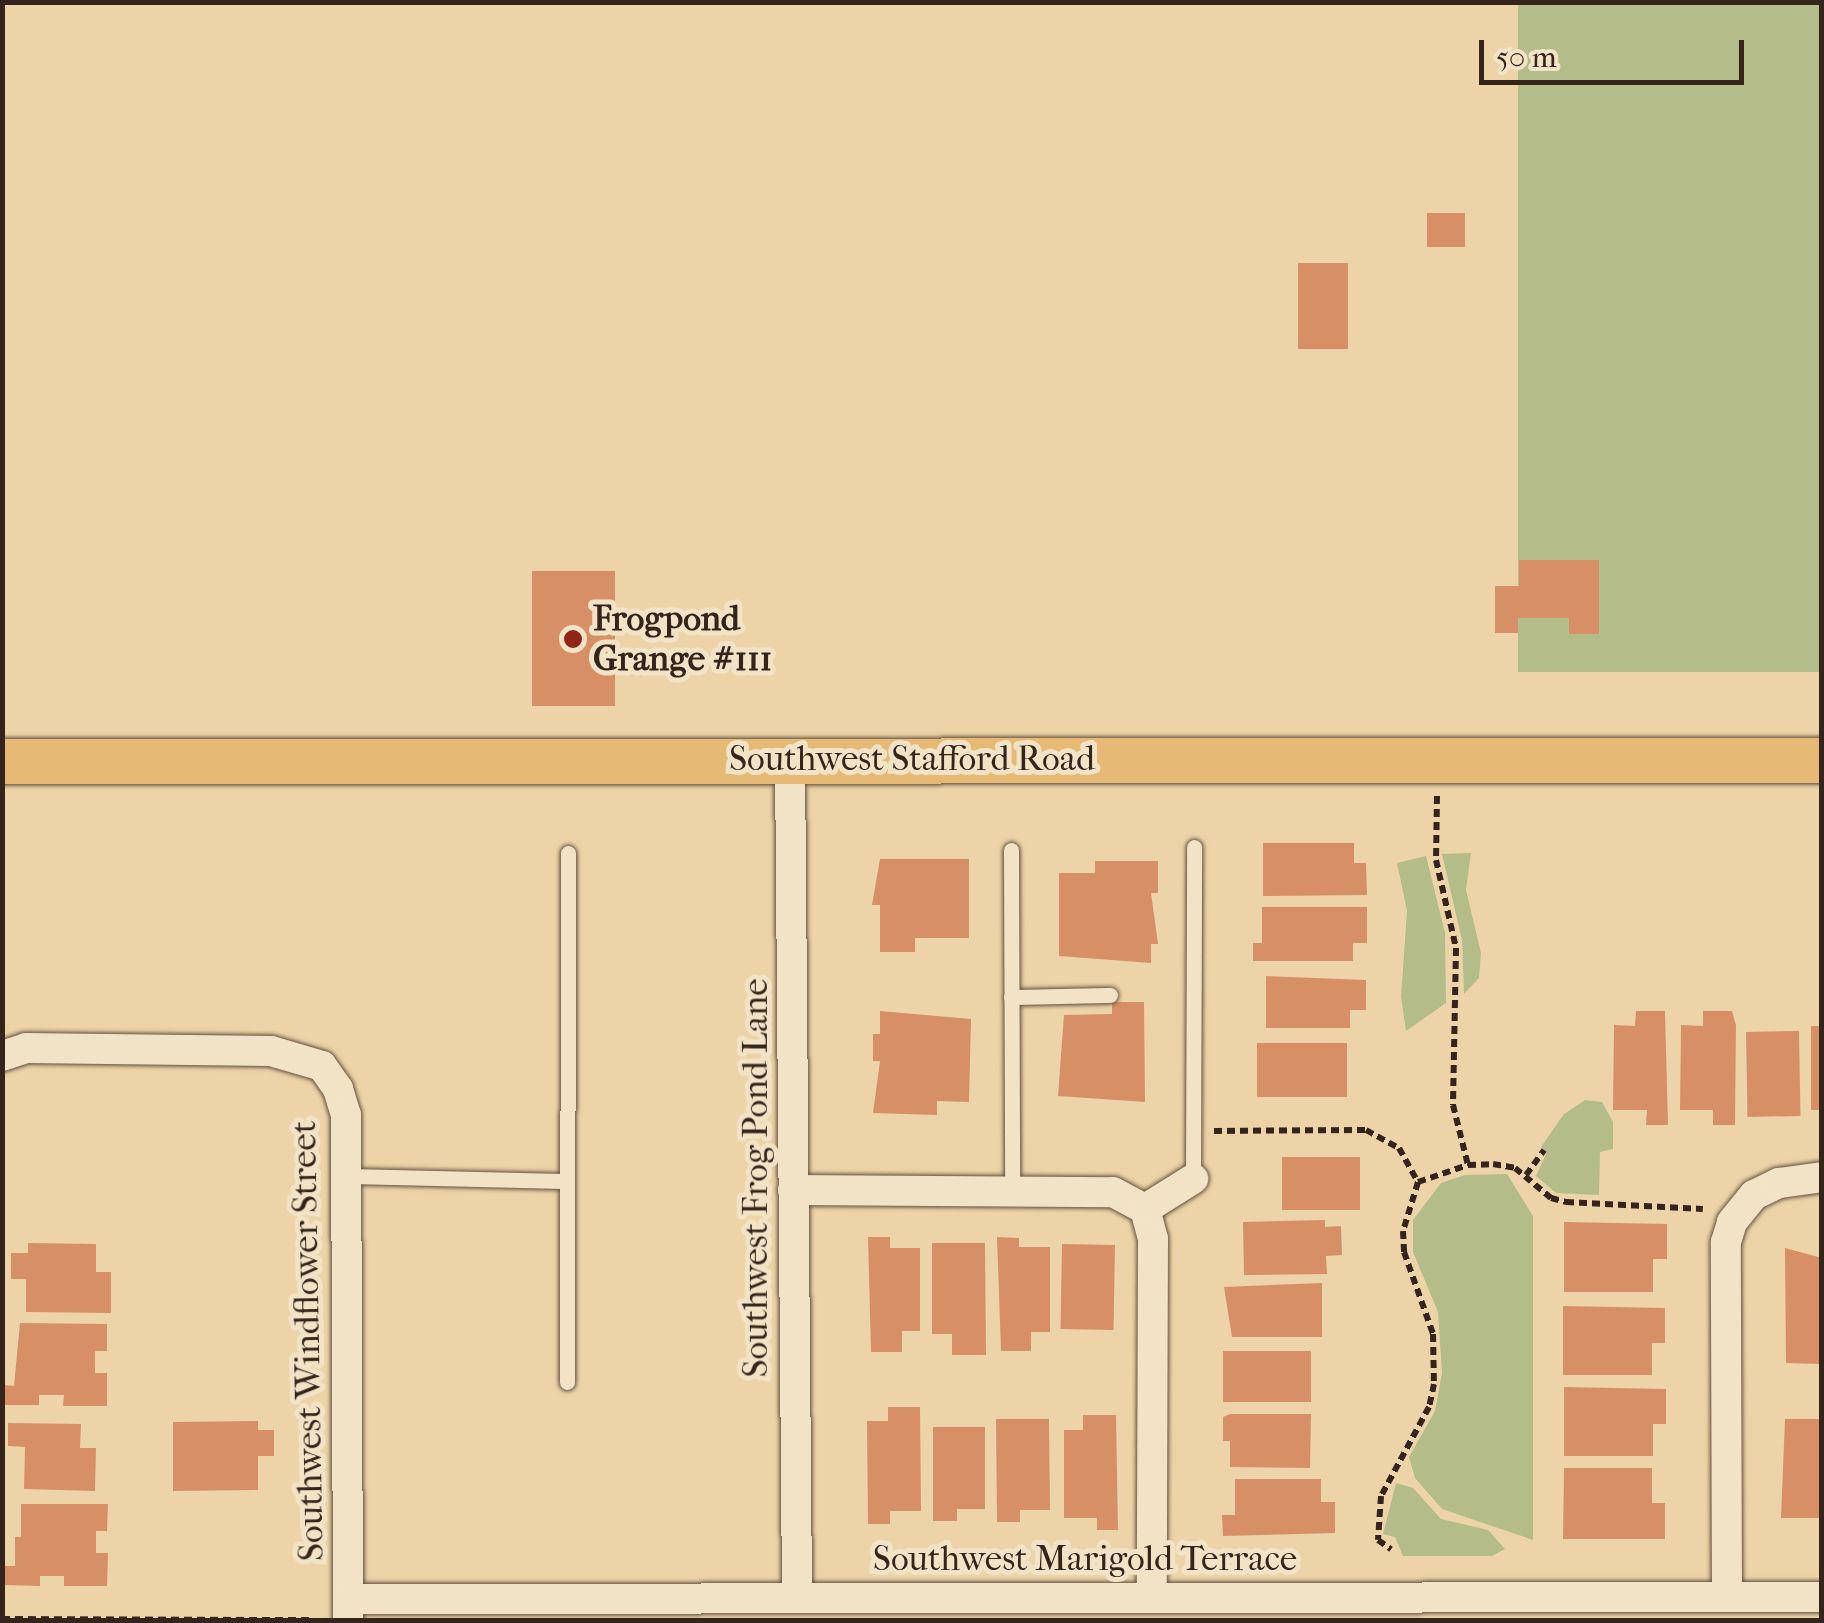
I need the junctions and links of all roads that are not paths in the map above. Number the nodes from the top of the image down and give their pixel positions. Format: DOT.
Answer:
graph roads {
  1 [pos="790,758"];
  2 [pos="1822,760"];
  3 [pos="2,761"];
  4 [pos="1194,847"];
  5 [pos="1011,850"];
  6 [pos="568,853"];
  7 [pos="1110,996"];
  8 [pos="1011,997"];
  9 [pos="2,1056"];
  10 [pos="346,1176"];
  11 [pos="1822,1177"];
  12 [pos="1193,1179"];
  13 [pos="567,1181"];
  14 [pos="794,1190"];
  15 [pos="1012,1191"];
  16 [pos="1145,1209"];
  17 [pos="567,1382"];
  18 [pos="1152,1597"];
  19 [pos="1728,1597"];
  20 [pos="1822,1597"];
  21 [pos="1439,1609"];
  22 [pos="349,1610"];
  23 [pos="796,1613"];
  1 -- 2 [label="main road, Southwest Stafford Road"];
  1 -- 3 [label="main road, Southwest Stafford Road"];
  1 -- 14 [label="street, Southwest Frog Pond Lane"];
  4 -- 12 [label="lane"];
  5 -- 8 [label="lane"];
  6 -- 13 [label="lane"];
  7 -- 8 [label="lane"];
  8 -- 15 [label="lane"];
  9 -- 10 [label="street, Southwest Windflower Street"];
  10 -- 13 [label="lane"];
  10 -- 22 [label="street, Southwest Windflower Street"];
  11 -- 19 [label="street"];
  12 -- 16 [label="street"];
  13 -- 17 [label="lane"];
  14 -- 15 [label="street"];
  14 -- 23 [label="street, Southwest Frog Pond Lane"];
  15 -- 16 [label="street"];
  16 -- 18 [label="street"];
  18 -- 21 [label="street, Southwest Marigold Terrace"];
  18 -- 23 [label="street, Southwest Marigold Terrace"];
  19 -- 20 [label="street, Southwest Marigold Terrace"];
  19 -- 21 [label="street, Southwest Marigold Terrace"];
  22 -- 23 [label="street, Southwest Marigold Terrace"];
}
